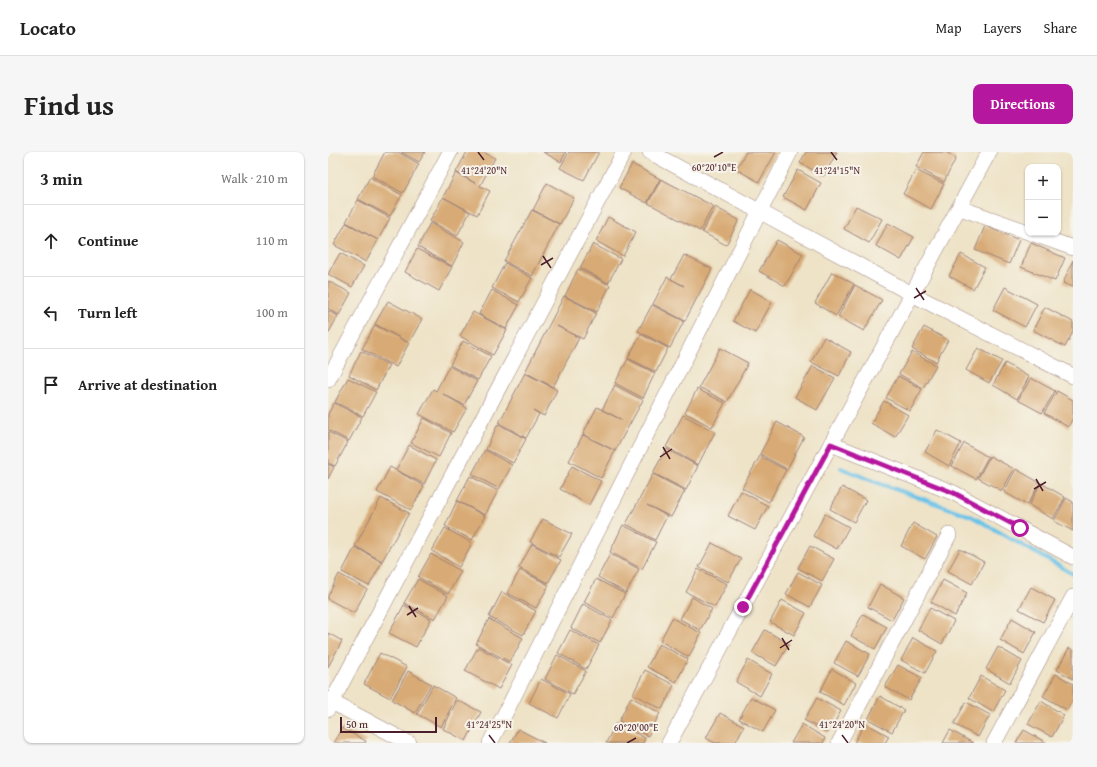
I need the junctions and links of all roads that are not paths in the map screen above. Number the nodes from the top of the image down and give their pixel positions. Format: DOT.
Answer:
graph roads {
  1 [pos="450,152"];
  2 [pos="624,152"];
  3 [pos="650,152"];
  4 [pos="790,152"];
  5 [pos="989,152"];
  6 [pos="960,208"];
  7 [pos="760,211"];
  8 [pos="1025,232"];
  9 [pos="1038,236"];
  10 [pos="1073,248"];
  11 [pos="912,294"];
  12 [pos="1073,376"];
  13 [pos="328,380"];
  14 [pos="831,444"];
  15 [pos="949,535"];
  16 [pos="1073,557"];
  17 [pos="1073,597"];
  18 [pos="329,704"];
  19 [pos="409,743"];
  20 [pos="490,743"];
  21 [pos="669,743"];
  22 [pos="839,743"];
  23 [pos="994,743"];
  1 -- 13 [label="street"];
  2 -- 18 [label="street"];
  3 -- 7 [label="street"];
  4 -- 7 [label="street"];
  5 -- 6 [label="street"];
  6 -- 8 [label="street"];
  6 -- 11 [label="street"];
  7 -- 11 [label="street"];
  7 -- 20 [label="street"];
  9 -- 10 [label="street"];
  11 -- 12 [label="street"];
  11 -- 14 [label="street"];
  14 -- 16 [label="street"];
  14 -- 21 [label="street"];
  15 -- 22 [label="street"];
  17 -- 23 [label="street"];
  18 -- 19 [label="street"];
}
